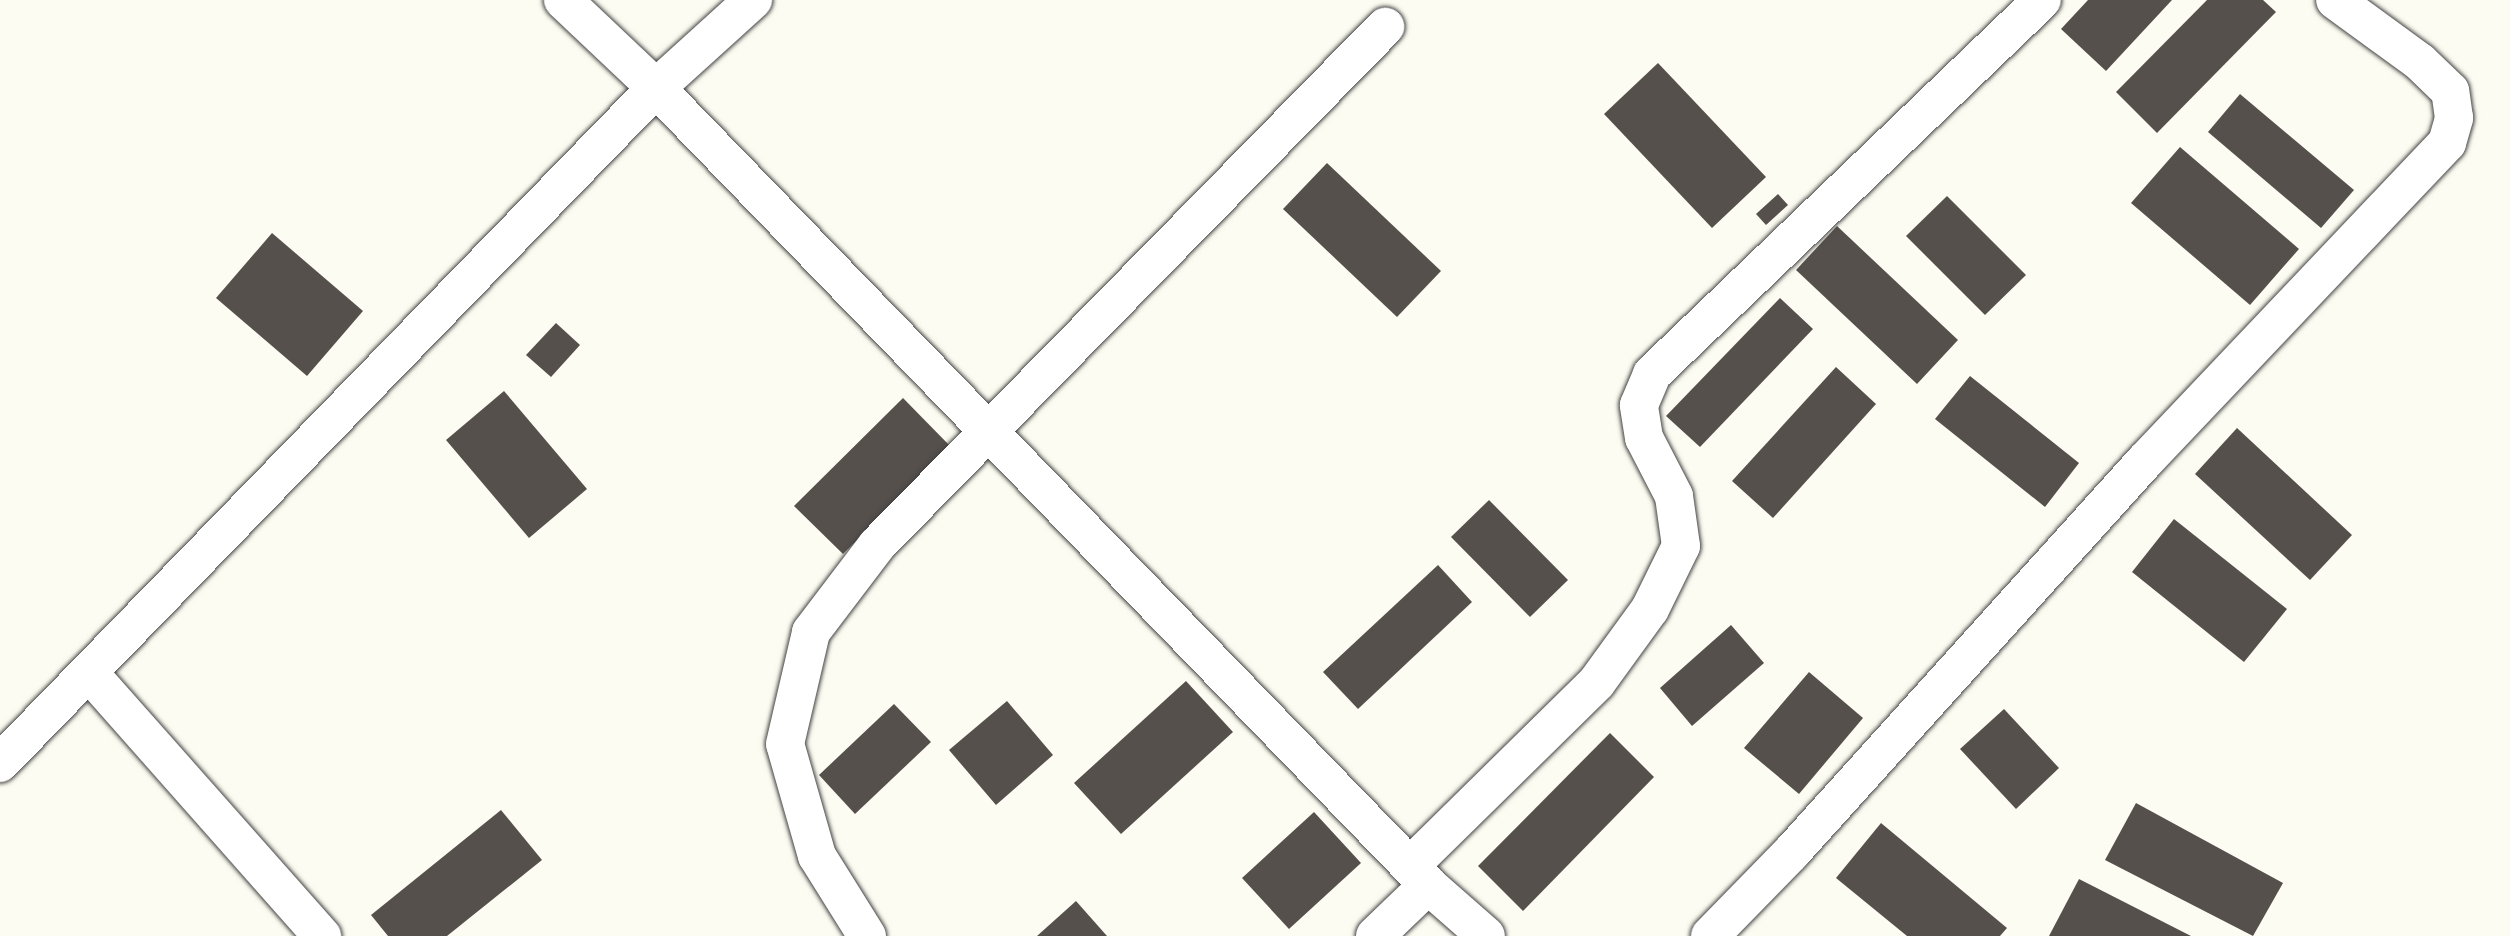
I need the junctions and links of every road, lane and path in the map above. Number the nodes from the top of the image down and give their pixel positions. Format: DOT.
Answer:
graph roads {
  1 [pos="563,0"];
  2 [pos="753,0"];
  3 [pos="2042,0"];
  4 [pos="2335,0"];
  5 [pos="1385,27"];
  6 [pos="656,88"];
  7 [pos="991,433"];
  8 [pos="91,675"];
  9 [pos="0,763"];
  10 [pos="1419,875"];
  11 [pos="322,936"];
  12 [pos="867,936"];
  13 [pos="1375,936"];
  14 [pos="1486,936"];
  15 [pos="1710,936"];
  1 -- 6 [label="street"];
  2 -- 6 [label="street"];
  3 -- 10 [label="street"];
  4 -- 15 [label="street"];
  5 -- 7 [label="street"];
  6 -- 7 [label="street"];
  6 -- 8 [label="street"];
  7 -- 10 [label="street"];
  7 -- 12 [label="street"];
  8 -- 9 [label="street"];
  8 -- 11 [label="street"];
  10 -- 13 [label="street"];
  10 -- 14 [label="street"];
}
